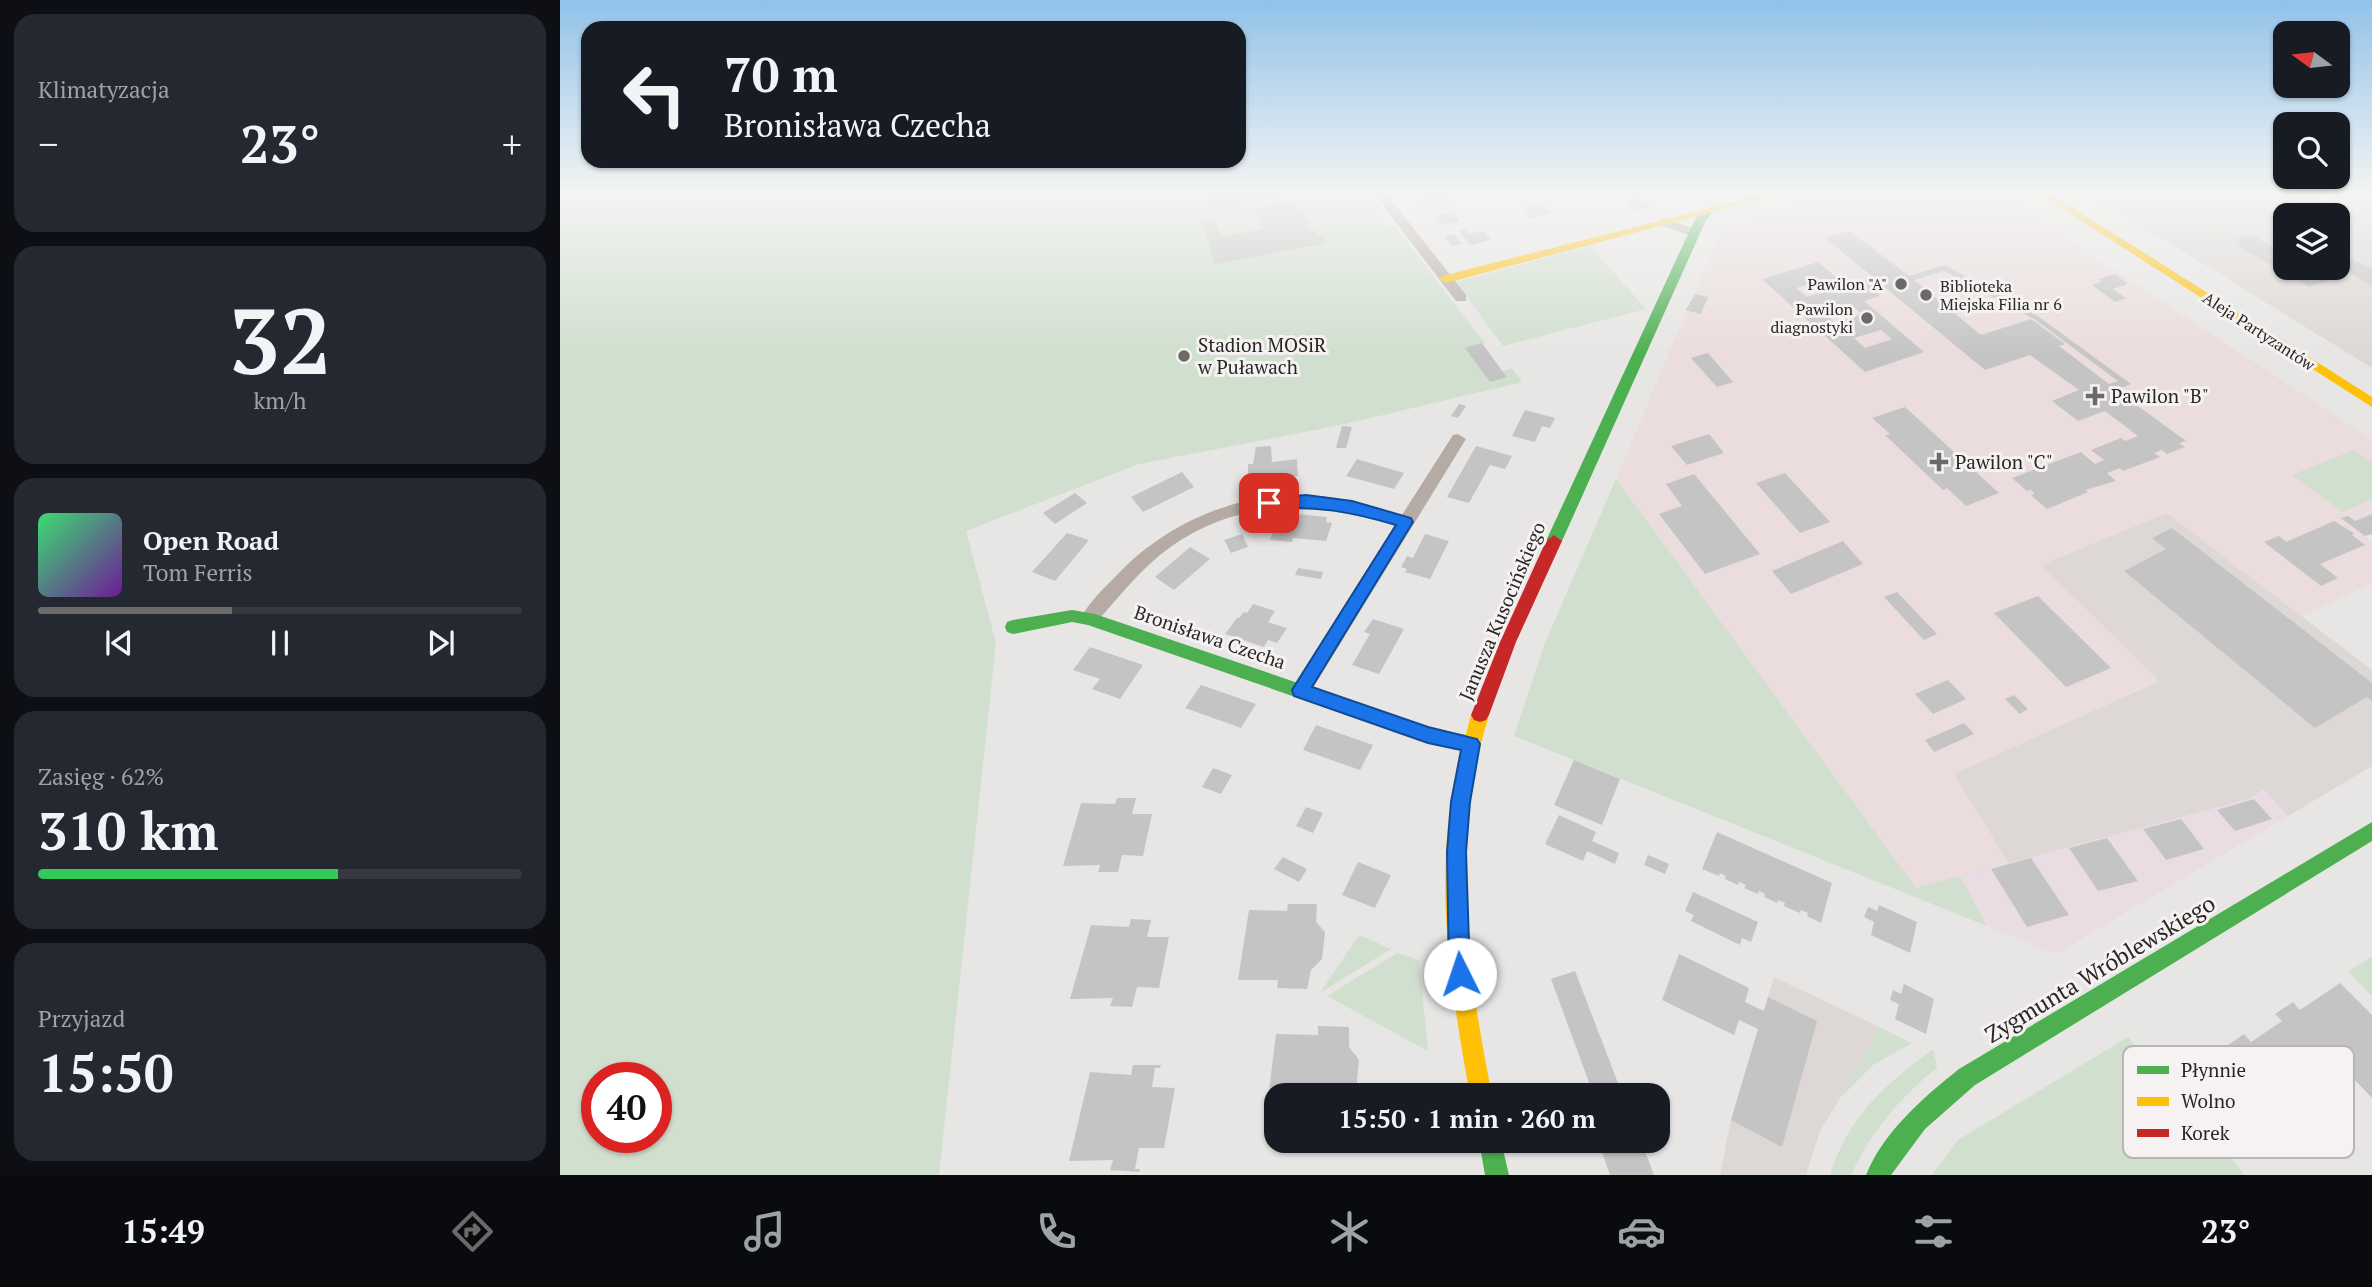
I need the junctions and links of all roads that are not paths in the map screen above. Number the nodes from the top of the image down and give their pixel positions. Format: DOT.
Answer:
graph roads {
  1 [pos="1422,247"];
  2 [pos="1570,247"];
  3 [pos="1688,247"];
  4 [pos="2128,247"];
  5 [pos="1446,279"];
  6 [pos="1461,298"];
  7 [pos="2372,403"];
  8 [pos="1458,439"];
  9 [pos="1406,522"];
  10 [pos="1089,619"];
  11 [pos="1013,628"];
  12 [pos="1301,690"];
  13 [pos="1471,744"];
  14 [pos="2372,831"];
  15 [pos="1478,1083"];
  16 [pos="1492,1153"];
  17 [pos="1497,1175"];
  18 [pos="1878,1175"];
  1 -- 5 [label="street"];
  2 -- 5 [label="street"];
  3 -- 13 [label="street, Janusza Kusocińskiego"];
  4 -- 7 [label="street, Aleja Partyzantów"];
  5 -- 6 [label="street"];
  8 -- 9 [label="street"];
  9 -- 10 [label="street"];
  9 -- 12 [label="street"];
  10 -- 11 [label="street, Bronisława Czecha"];
  10 -- 12 [label="street, Bronisława Czecha"];
  12 -- 13 [label="street, Bronisława Czecha"];
  13 -- 15 [label="street, Janusza Kusocińskiego"];
  14 -- 18 [label="street, Zygmunta Wróblewskiego"];
  16 -- 17 [label="street"];
}
